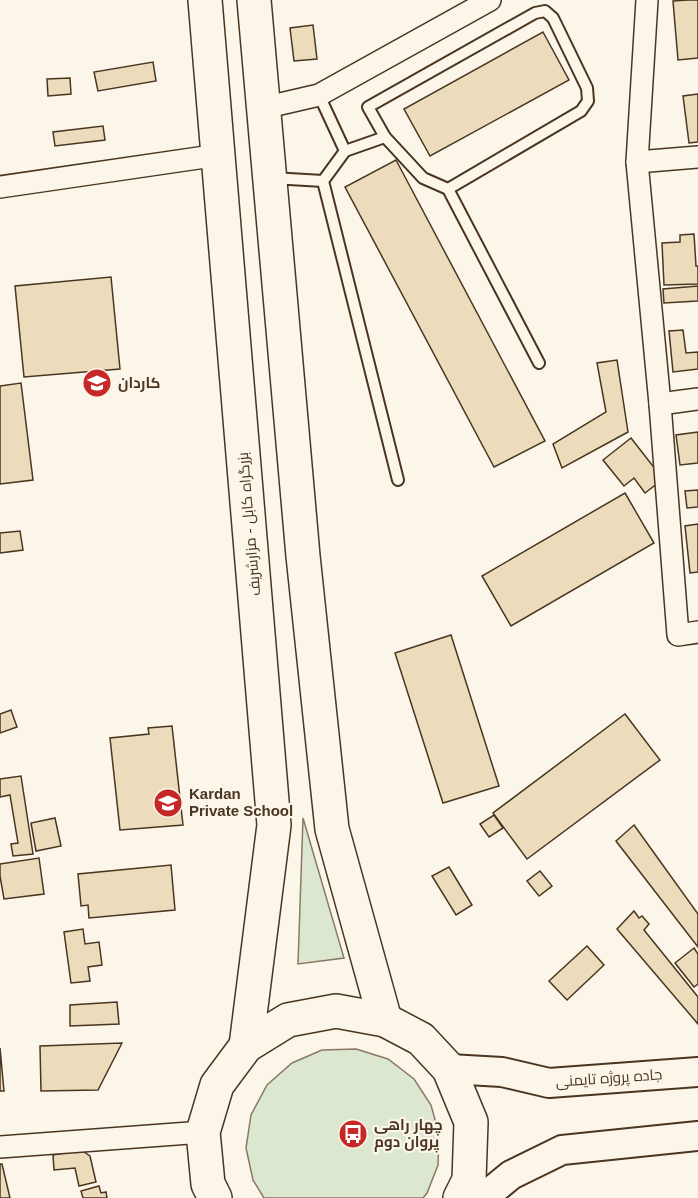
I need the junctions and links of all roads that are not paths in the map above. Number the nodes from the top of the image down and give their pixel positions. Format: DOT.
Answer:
graph roads {
  1 [pos="205,0"];
  2 [pos="254,0"];
  3 [pos="490,0"];
  4 [pos="647,0"];
  5 [pos="319,95"];
  6 [pos="263,108"];
  7 [pos="384,137"];
  8 [pos="345,151"];
  9 [pos="219,155"];
  10 [pos="698,157"];
  11 [pos="637,162"];
  12 [pos="269,178"];
  13 [pos="323,181"];
  14 [pos="0,187"];
  15 [pos="448,189"];
  16 [pos="539,363"];
  17 [pos="698,399"];
  18 [pos="660,404"];
  19 [pos="398,480"];
  20 [pos="698,632"];
  21 [pos="385,1020"];
  22 [pos="246,1046"];
  23 [pos="449,1069"];
  24 [pos="698,1072"];
  25 [pos="203,1132"];
  26 [pos="698,1136"];
  27 [pos="0,1147"];
  28 [pos="215,1198"];
  29 [pos="460,1198"];
  30 [pos="483,1198"];
  1 -- 9 [label="highway, بزرگراه کابل - مزارشریف"];
  2 -- 6 [label="highway"];
  3 -- 5 [label="street"];
  4 -- 11 [label="street"];
  5 -- 6 [label="street"];
  5 -- 8 [label="lane"];
  6 -- 12 [label="highway"];
  7 -- 8 [label="lane"];
  7 -- 15 [label="lane"];
  7 -- 15 [label="lane"];
  8 -- 13 [label="lane"];
  9 -- 14 [label="street"];
  9 -- 22 [label="highway, بزرگراه کابل - مزارشریف"];
  10 -- 11 [label="street"];
  11 -- 18 [label="street"];
  12 -- 13 [label="lane"];
  12 -- 21 [label="highway"];
  13 -- 19 [label="lane"];
  15 -- 16 [label="lane"];
  17 -- 18 [label="street"];
  18 -- 20 [label="street"];
  21 -- 22 [label="highway"];
  21 -- 23 [label="highway"];
  22 -- 25 [label="highway"];
  23 -- 24 [label="main road, جاده پروژه تایمنی"];
  23 -- 29 [label="highway"];
  25 -- 27 [label="street"];
  25 -- 28 [label="highway"];
  26 -- 30 [label="main road"];
}
